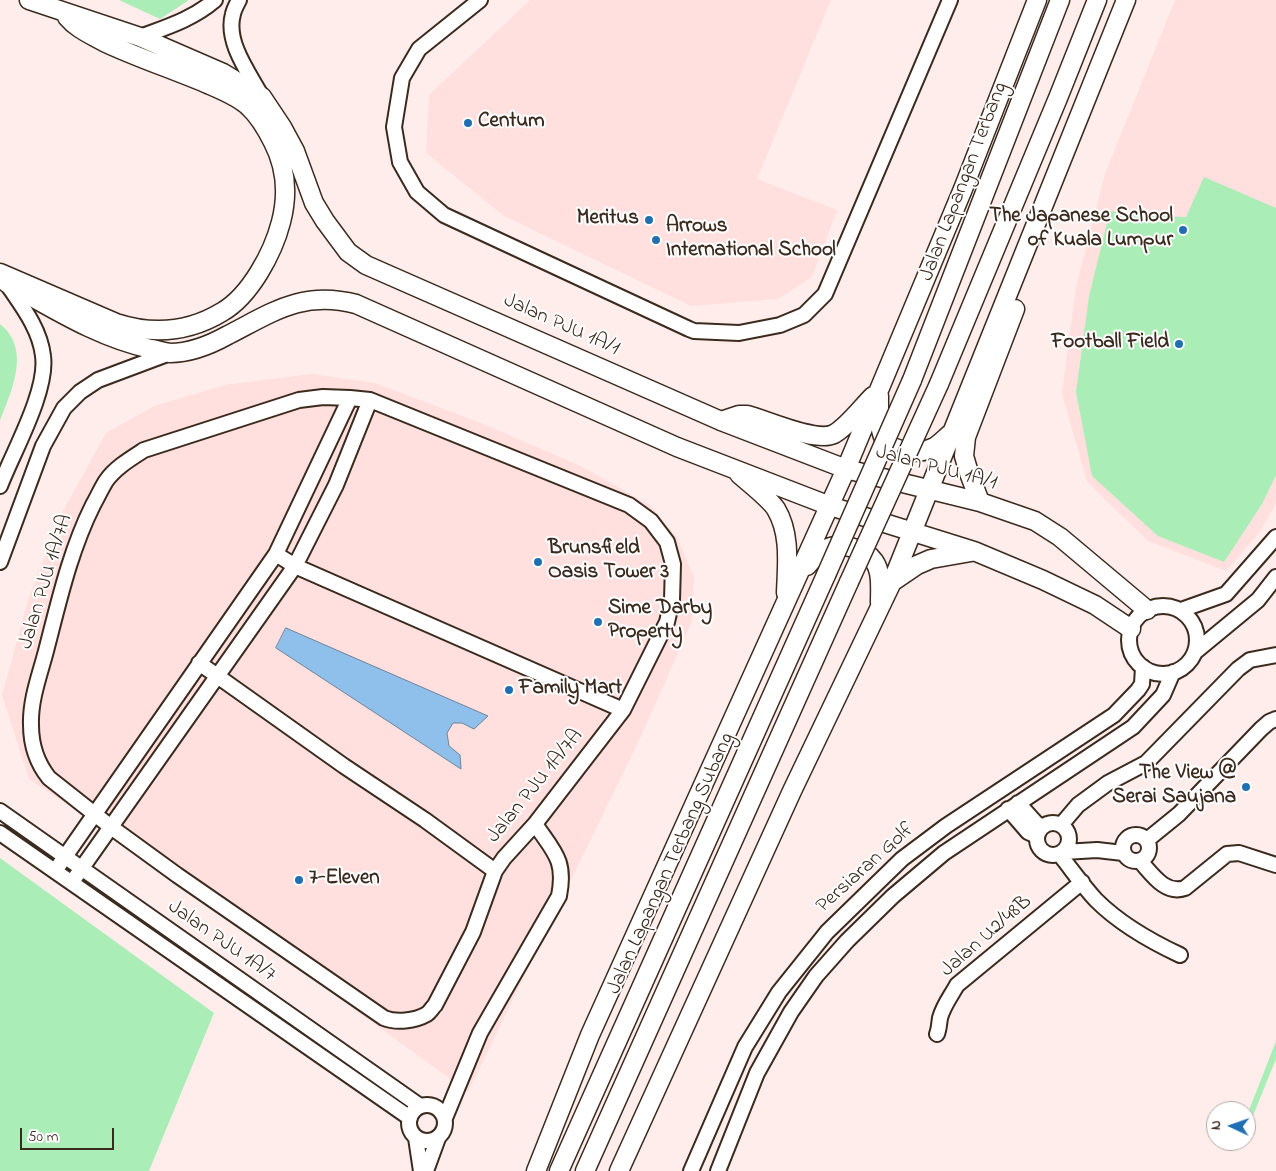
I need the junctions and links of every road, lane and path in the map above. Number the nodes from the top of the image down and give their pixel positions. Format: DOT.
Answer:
graph roads {
  1 [pos="28,0"];
  2 [pos="214,0"];
  3 [pos="240,0"];
  4 [pos="480,0"];
  5 [pos="950,0"];
  6 [pos="1037,0"];
  7 [pos="1060,0"];
  8 [pos="1097,0"];
  9 [pos="1128,0"];
  10 [pos="62,11"];
  11 [pos="140,37"];
  12 [pos="262,97"];
  13 [pos="1033,234"];
  14 [pos="2,279"];
  15 [pos="170,353"];
  16 [pos="879,389"];
  17 [pos="350,398"];
  18 [pos="370,400"];
  19 [pos="721,421"];
  20 [pos="952,432"];
  21 [pos="732,468"];
  22 [pos="846,468"];
  23 [pos="0,486"];
  24 [pos="929,488"];
  25 [pos="980,502"];
  26 [pos="830,506"];
  27 [pos="912,530"];
  28 [pos="1276,537"];
  29 [pos="974,551"];
  30 [pos="276,554"];
  31 [pos="0,562"];
  32 [pos="294,566"];
  33 [pos="798,575"];
  34 [pos="826,575"];
  35 [pos="1276,577"];
  36 [pos="892,582"];
  37 [pos="785,604"];
  38 [pos="880,608"];
  39 [pos="1147,610"];
  40 [pos="1180,610"];
  41 [pos="1131,629"];
  42 [pos="1195,652"];
  43 [pos="1276,655"];
  44 [pos="199,663"];
  45 [pos="1143,667"];
  46 [pos="1173,672"];
  47 [pos="217,676"];
  48 [pos="623,710"];
  49 [pos="1276,719"];
  50 [pos="1013,806"];
  51 [pos="0,811"];
  52 [pos="94,813"];
  53 [pos="534,824"];
  54 [pos="1061,825"];
  55 [pos="111,826"];
  56 [pos="0,832"];
  57 [pos="1039,832"];
  58 [pos="1146,840"];
  59 [pos="1064,849"];
  60 [pos="1123,849"];
  61 [pos="65,857"];
  62 [pos="1140,861"];
  63 [pos="1276,865"];
  64 [pos="82,868"];
  65 [pos="55,871"];
  66 [pos="495,871"];
  67 [pos="72,882"];
  68 [pos="1082,882"];
  69 [pos="827,932"];
  70 [pos="847,941"];
  71 [pos="1180,955"];
  72 [pos="937,1034"];
  73 [pos="420,1106"];
  74 [pos="410,1118"];
  75 [pos="445,1118"];
  76 [pos="416,1138"];
  77 [pos="438,1138"];
  78 [pos="421,1171"];
  79 [pos="426,1171"];
  80 [pos="536,1171"];
  81 [pos="559,1171"];
  82 [pos="585,1171"];
  83 [pos="619,1171"];
  84 [pos="691,1171"];
  85 [pos="718,1171"];
  1 -- 10 [label="main road, Jalan PJU 1A/1"];
  2 -- 11 [label="street"];
  3 -- 12 [label="street"];
  4 -- 5 [label="street"];
  6 -- 16 [label="main road"];
  7 -- 34 [label="main road, Jalan Lapangan Terbang, bridge"];
  8 -- 82 [label="main road, bridge"];
  9 -- 13 [label="main road"];
  10 -- 11 [label="main road, Jalan PJU 1A/1"];
  10 -- 14 [label="main road"];
  11 -- 12 [label="main road, Jalan PJU 1A/1"];
  12 -- 19 [label="main road, Jalan PJU 1A/1"];
  13 -- 20 [label="main road"];
  13 -- 25 [label="main road"];
  14 -- 15 [label="main road"];
  14 -- 23 [label="street"];
  15 -- 21 [label="main road"];
  15 -- 31 [label="street"];
  16 -- 19 [label="main road"];
  16 -- 20 [label="main road"];
  16 -- 22 [label="main road"];
  17 -- 18 [label="street, Jalan PJU 1A/7A"];
  17 -- 30 [label="street"];
  17 -- 52 [label="street, Jalan PJU 1A/7A"];
  18 -- 32 [label="street"];
  18 -- 48 [label="street, Jalan PJU 1A/7A"];
  19 -- 22 [label="main road, Jalan PJU 1A/1"];
  20 -- 24 [label="main road"];
  21 -- 26 [label="main road"];
  21 -- 37 [label="main road"];
  22 -- 24 [label="main road, Jalan PJU 1A/1"];
  22 -- 26 [label="main road"];
  24 -- 25 [label="main road, Jalan PJU 1A/1"];
  24 -- 27 [label="main road"];
  25 -- 39 [label="main road, Jalan PJU 1A/1"];
  26 -- 27 [label="main road"];
  26 -- 33 [label="main road"];
  27 -- 29 [label="main road"];
  27 -- 36 [label="main road"];
  28 -- 40 [label="street"];
  29 -- 36 [label="main road"];
  29 -- 41 [label="main road"];
  30 -- 32 [label="street"];
  30 -- 44 [label="street"];
  32 -- 47 [label="street"];
  32 -- 48 [label="street"];
  33 -- 37 [label="main road"];
  33 -- 38 [label="main road"];
  34 -- 81 [label="main road, Jalan Lapangan Terbang Subang"];
  35 -- 42 [label="street"];
  36 -- 38 [label="main road"];
  37 -- 80 [label="main road"];
  38 -- 83 [label="main road"];
  39 -- 40 [label="street"];
  39 -- 41 [label="street"];
  40 -- 42 [label="street"];
  41 -- 45 [label="street"];
  42 -- 46 [label="street"];
  43 -- 54 [label="street"];
  44 -- 47 [label="street"];
  44 -- 52 [label="street"];
  45 -- 46 [label="street"];
  45 -- 69 [label="street, Persiaran Golf"];
  46 -- 50 [label="street, Persiaran Golf"];
  47 -- 55 [label="street"];
  47 -- 66 [label="street"];
  48 -- 53 [label="street, Jalan PJU 1A/7A"];
  49 -- 58 [label="street"];
  50 -- 57 [label="street"];
  50 -- 70 [label="street, Persiaran Golf"];
  51 -- 61 [label="street, Jalan PJU 1A/7"];
  52 -- 55 [label="street, Jalan PJU 1A/7A"];
  52 -- 61 [label="street"];
  53 -- 66 [label="street, Jalan PJU 1A/7A"];
  53 -- 75 [label="street"];
  54 -- 57 [label="street"];
  54 -- 59 [label="street"];
  55 -- 64 [label="street"];
  55 -- 66 [label="street, Jalan PJU 1A/7A"];
  56 -- 65 [label="street, Jalan PJU 1A/7"];
  57 -- 59 [label="street"];
  58 -- 60 [label="street"];
  58 -- 62 [label="street"];
  59 -- 60 [label="street"];
  59 -- 68 [label="street"];
  60 -- 62 [label="street"];
  61 -- 64 [label="street, Jalan PJU 1A/7"];
  61 -- 65 [label="street"];
  62 -- 63 [label="street"];
  64 -- 67 [label="street"];
  64 -- 73 [label="street, Jalan PJU 1A/7"];
  65 -- 67 [label="street, Jalan PJU 1A/7"];
  67 -- 74 [label="street, Jalan PJU 1A/7"];
  68 -- 71 [label="street"];
  68 -- 72 [label="street, Jalan U2/48B"];
  69 -- 70 [label="street"];
  69 -- 84 [label="street, Persiaran Golf"];
  70 -- 85 [label="street, Persiaran Golf"];
  73 -- 74 [label="street"];
  73 -- 75 [label="street"];
  74 -- 76 [label="street"];
  75 -- 77 [label="street"];
  76 -- 77 [label="street"];
  76 -- 78 [label="street"];
  77 -- 79 [label="street"];
}
